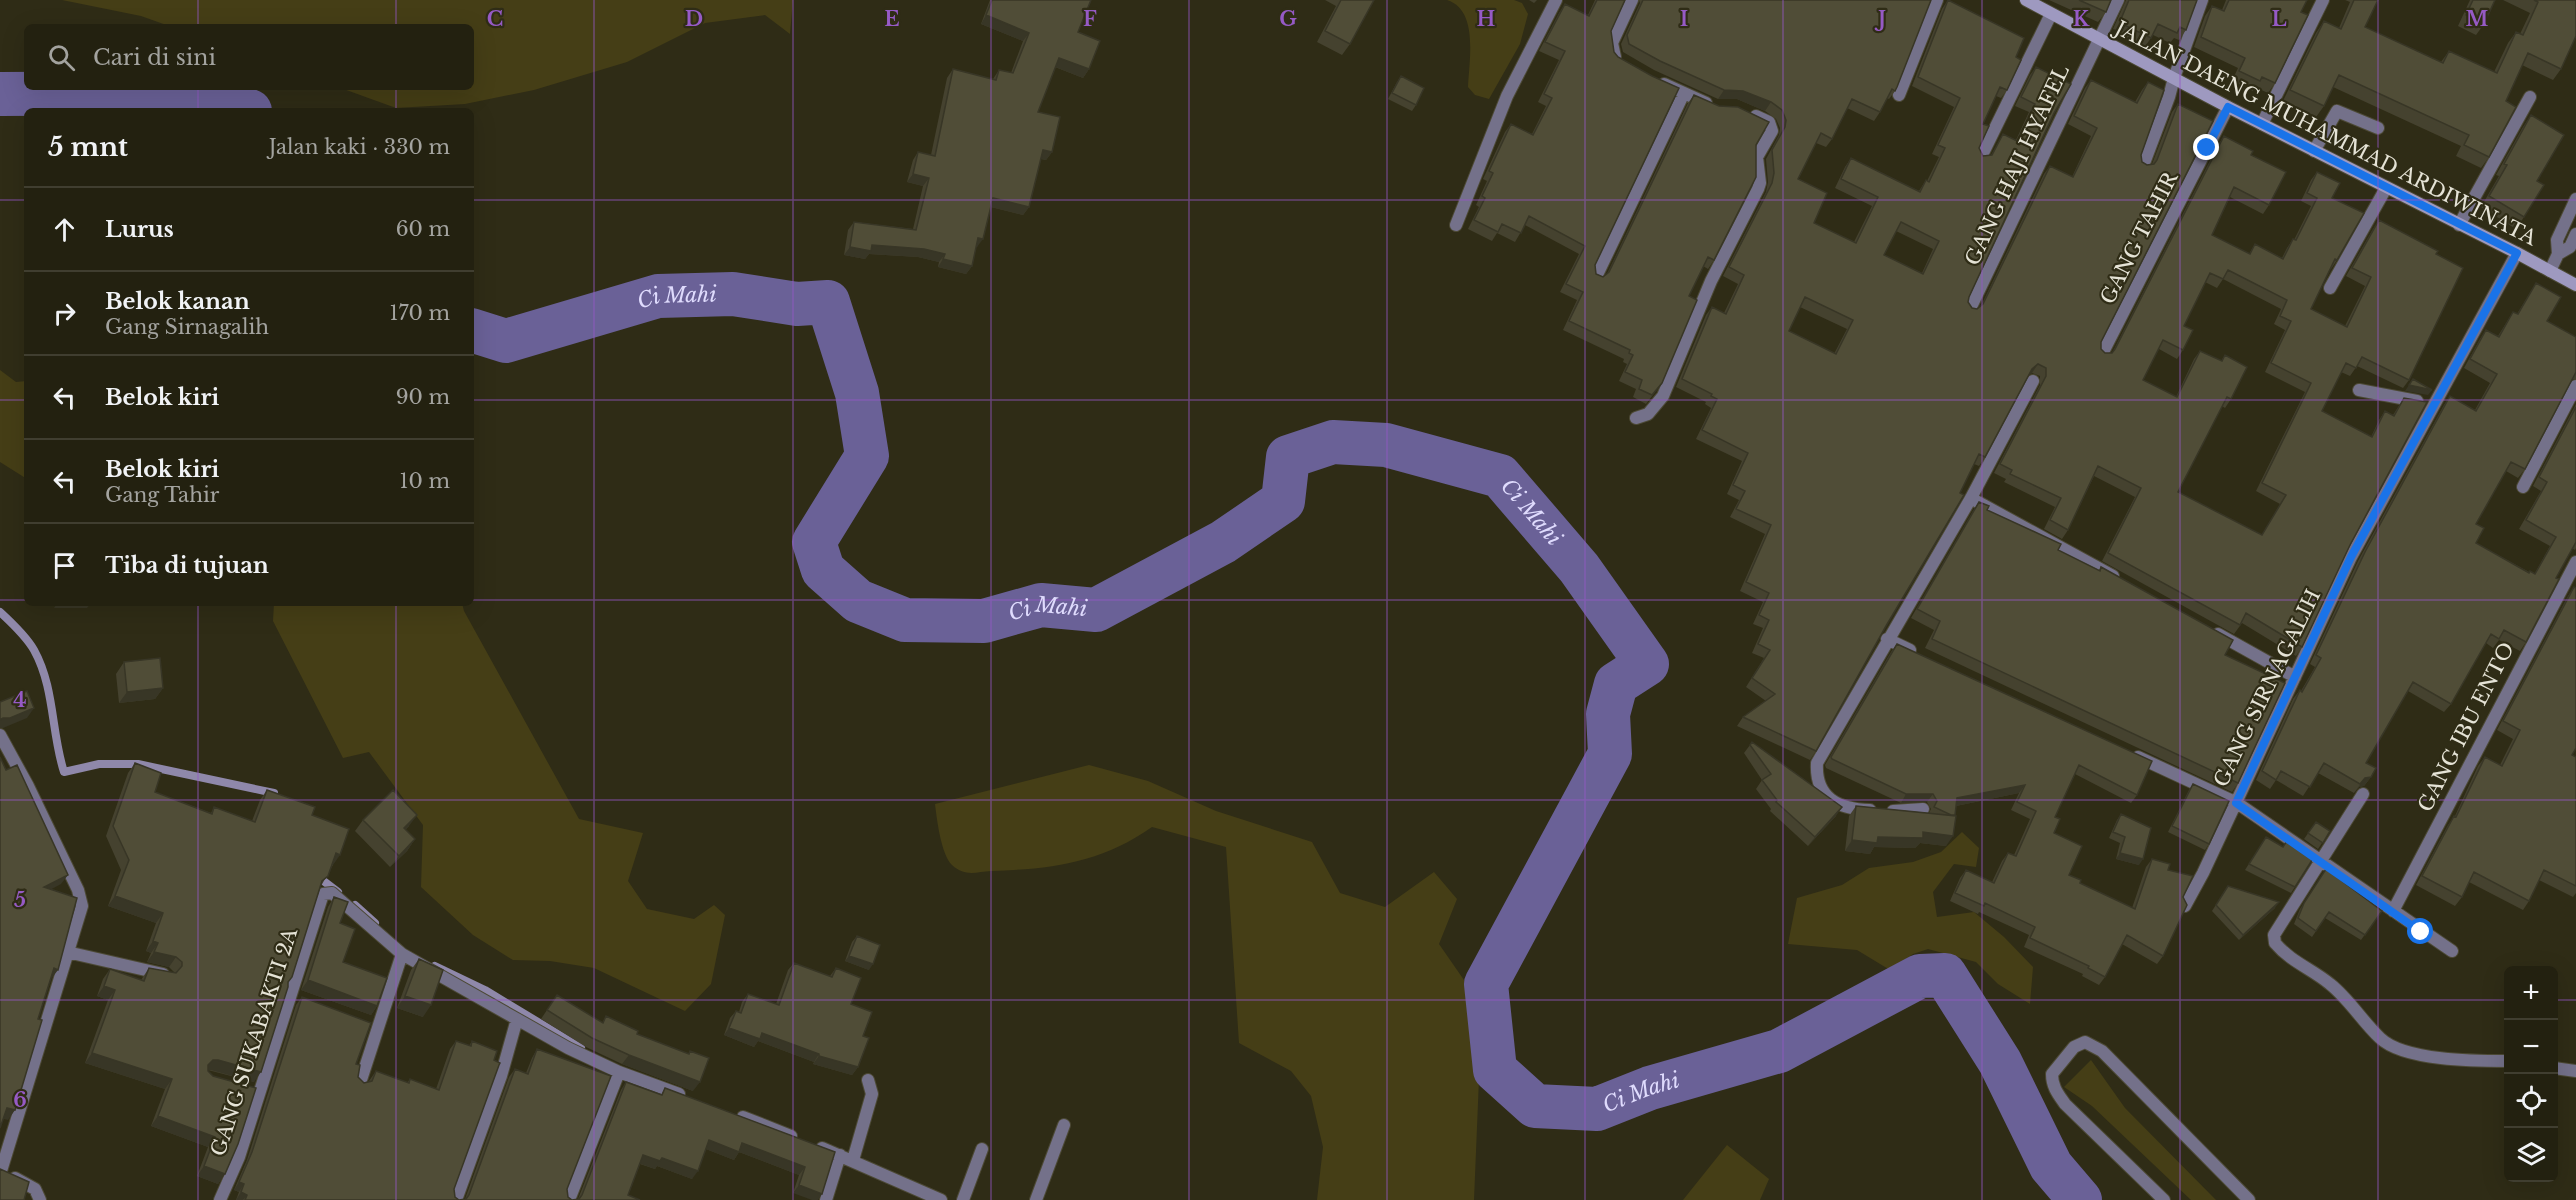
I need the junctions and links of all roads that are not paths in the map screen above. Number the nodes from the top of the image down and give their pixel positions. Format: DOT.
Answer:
graph roads {
  1 [pos="1556,0"];
  2 [pos="1632,0"];
  3 [pos="1937,0"];
  4 [pos="2026,0"];
  5 [pos="2118,0"];
  6 [pos="2202,0"];
  7 [pos="2323,0"];
  8 [pos="2051,14"];
  9 [pos="2098,39"];
  10 [pos="1624,63"];
  11 [pos="1650,77"];
  12 [pos="2174,78"];
  13 [pos="1684,93"];
  14 [pos="1899,95"];
  15 [pos="2530,96"];
  16 [pos="1716,107"];
  17 [pos="2228,107"];
  18 [pos="1746,112"];
  19 [pos="2262,124"];
  20 [pos="2378,128"];
  21 [pos="2314,151"];
  22 [pos="1981,157"];
  23 [pos="2143,166"];
  24 [pos="2385,188"];
  25 [pos="2576,199"];
  26 [pos="1456,225"];
  27 [pos="2459,225"];
  28 [pos="2576,234"];
  29 [pos="2517,253"];
  30 [pos="2558,254"];
  31 [pos="2550,271"];
  32 [pos="1596,277"];
  33 [pos="2576,285"];
  34 [pos="2330,288"];
  35 [pos="1970,309"];
  36 [pos="2102,354"];
  37 [pos="2033,381"];
  38 [pos="2576,386"];
  39 [pos="2359,390"];
  40 [pos="2433,405"];
  41 [pos="1636,418"];
  42 [pos="2523,487"];
  43 [pos="1971,498"];
  44 [pos="2576,562"];
  45 [pos="2121,581"];
  46 [pos="2202,626"];
  47 [pos="1887,639"];
  48 [pos="1919,654"];
  49 [pos="2295,677"];
  50 [pos="0,735"];
  51 [pos="2131,753"];
  52 [pos="13,759"];
  53 [pos="0,765"];
  54 [pos="2363,794"];
  55 [pos="2236,803"];
  56 [pos="1923,809"];
  57 [pos="2321,860"];
  58 [pos="2185,906"];
  59 [pos="2392,911"];
  60 [pos="2452,951"];
  61 [pos="67,952"];
  62 [pos="402,954"];
  63 [pos="167,975"];
  64 [pos="516,1019"];
  65 [pos="2504,1061"];
  66 [pos="2558,1069"];
  67 [pos="2576,1071"];
  68 [pos="619,1072"];
  69 [pos="868,1080"];
  70 [pos="360,1083"];
  71 [pos="696,1100"];
  72 [pos="729,1112"];
  73 [pos="1064,1125"];
  74 [pos="982,1149"];
  75 [pos="840,1155"];
  76 [pos="853,1160"];
  77 [pos="0,1171"];
  78 [pos="40,1200"];
  79 [pos="220,1200"];
  80 [pos="456,1200"];
  81 [pos="569,1200"];
  82 [pos="826,1200"];
  83 [pos="941,1200"];
  84 [pos="963,1200"];
  85 [pos="1036,1200"];
  86 [pos="2164,1200"];
  87 [pos="2249,1200"];
  1 -- 26 [label="street"];
  2 -- 10 [label="street"];
  3 -- 14 [label="street"];
  4 -- 8 [label="main road, JALAN DAENG MUHAMMAD ARDIWINATA"];
  5 -- 9 [label="street, GANG HAJI HYAFEL"];
  6 -- 12 [label="street"];
  7 -- 19 [label="street"];
  8 -- 9 [label="main road, JALAN DAENG MUHAMMAD ARDIWINATA"];
  8 -- 22 [label="street"];
  9 -- 12 [label="main road, JALAN DAENG MUHAMMAD ARDIWINATA"];
  9 -- 35 [label="street, GANG HAJI HYAFEL"];
  11 -- 13 [label="street"];
  12 -- 17 [label="main road, JALAN DAENG MUHAMMAD ARDIWINATA"];
  12 -- 23 [label="street"];
  13 -- 16 [label="street"];
  13 -- 32 [label="street"];
  15 -- 27 [label="street"];
  17 -- 19 [label="main road, JALAN DAENG MUHAMMAD ARDIWINATA"];
  17 -- 36 [label="street, GANG TAHIR"];
  18 -- 41 [label="street"];
  19 -- 21 [label="main road, JALAN DAENG MUHAMMAD ARDIWINATA"];
  20 -- 21 [label="street"];
  21 -- 24 [label="main road, JALAN DAENG MUHAMMAD ARDIWINATA"];
  24 -- 27 [label="main road, JALAN DAENG MUHAMMAD ARDIWINATA"];
  24 -- 34 [label="street"];
  25 -- 30 [label="street"];
  27 -- 29 [label="main road, JALAN DAENG MUHAMMAD ARDIWINATA"];
  28 -- 30 [label="street"];
  29 -- 31 [label="main road, JALAN DAENG MUHAMMAD ARDIWINATA"];
  29 -- 40 [label="street, GANG SIRNAGALIH"];
  30 -- 31 [label="street"];
  31 -- 33 [label="main road, JALAN DAENG MUHAMMAD ARDIWINATA"];
  37 -- 43 [label="street"];
  38 -- 42 [label="street"];
  39 -- 40 [label="street"];
  40 -- 49 [label="street, GANG SIRNAGALIH"];
  43 -- 45 [label="street"];
  43 -- 47 [label="street"];
  44 -- 59 [label="street, GANG IBU ENTO"];
  46 -- 49 [label="street"];
  47 -- 48 [label="street"];
  47 -- 56 [label="street"];
  49 -- 55 [label="street, GANG SIRNAGALIH"];
  50 -- 52 [label="street"];
  51 -- 55 [label="street, GANG SIRNAGALIH"];
  52 -- 53 [label="street"];
  52 -- 61 [label="street"];
  54 -- 57 [label="street"];
  55 -- 57 [label="street"];
  55 -- 58 [label="street"];
  57 -- 59 [label="street"];
  57 -- 65 [label="street"];
  59 -- 60 [label="street"];
  61 -- 63 [label="street"];
  61 -- 77 [label="street"];
  62 -- 64 [label="street"];
  62 -- 70 [label="street"];
  62 -- 79 [label="street, GANG SUKABAKTI 2A"];
  64 -- 68 [label="street"];
  64 -- 80 [label="street"];
  66 -- 67 [label="street"];
  68 -- 71 [label="street"];
  68 -- 81 [label="street"];
  69 -- 76 [label="street"];
  72 -- 75 [label="street"];
  73 -- 85 [label="street"];
  74 -- 84 [label="street"];
  75 -- 76 [label="street"];
  75 -- 82 [label="street"];
  76 -- 83 [label="street"];
  77 -- 78 [label="street"];
  86 -- 87 [label="street"];
}
